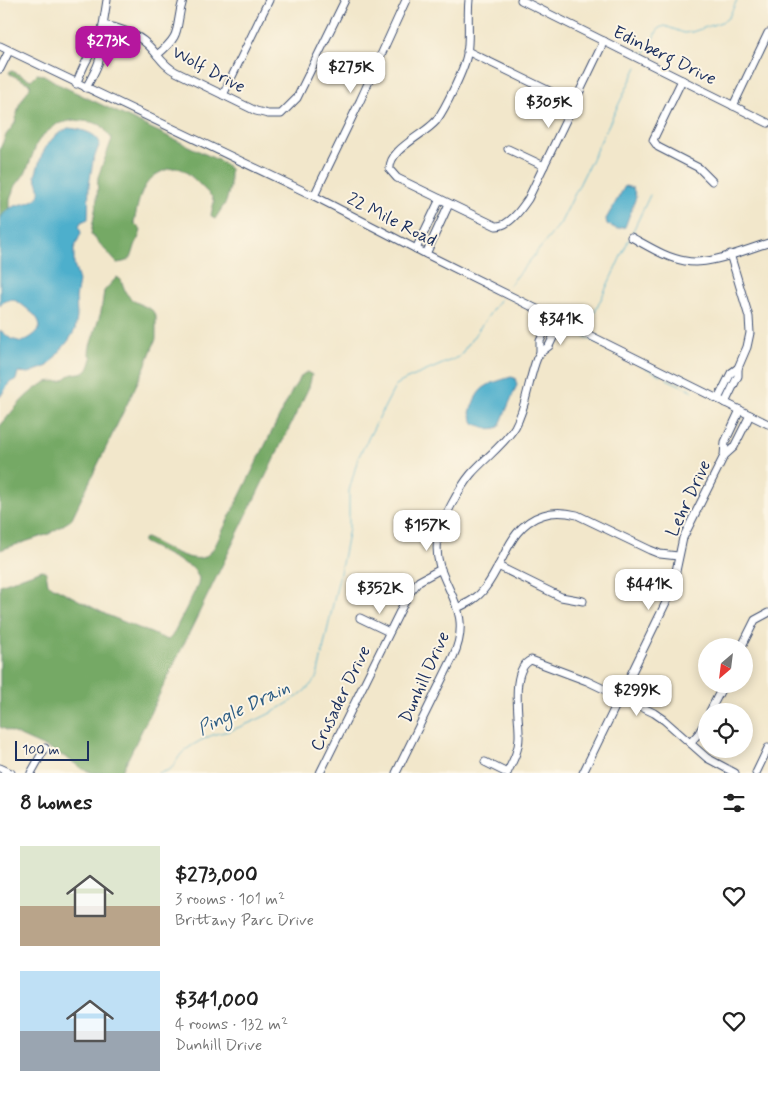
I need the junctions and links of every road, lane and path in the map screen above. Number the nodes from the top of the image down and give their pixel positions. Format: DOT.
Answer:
graph roads {
  1 [pos="107,0"];
  2 [pos="183,0"];
  3 [pos="269,0"];
  4 [pos="345,0"];
  5 [pos="406,0"];
  6 [pos="469,0"];
  7 [pos="521,0"];
  8 [pos="533,3"];
  9 [pos="103,25"];
  10 [pos="768,33"];
  11 [pos="604,42"];
  12 [pos="100,44"];
  13 [pos="765,46"];
  14 [pos="3,49"];
  15 [pos="467,51"];
  16 [pos="157,56"];
  17 [pos="89,57"];
  18 [pos="98,61"];
  19 [pos="0,69"];
  20 [pos="682,80"];
  21 [pos="76,84"];
  22 [pos="86,88"];
  23 [pos="222,95"];
  24 [pos="574,103"];
  25 [pos="733,106"];
  26 [pos="768,123"];
  27 [pos="508,149"];
  28 [pos="544,166"];
  29 [pos="712,182"];
  30 [pos="314,196"];
  31 [pos="440,199"];
  32 [pos="449,204"];
  33 [pos="632,238"];
  34 [pos="768,243"];
  35 [pos="416,249"];
  36 [pos="426,254"];
  37 [pos="730,254"];
  38 [pos="552,316"];
  39 [pos="561,321"];
  40 [pos="540,353"];
  41 [pos="738,368"];
  42 [pos="718,399"];
  43 [pos="725,402"];
  44 [pos="740,410"];
  45 [pos="750,415"];
  46 [pos="768,424"];
  47 [pos="724,456"];
  48 [pos="678,556"];
  49 [pos="498,566"];
  50 [pos="441,568"];
  51 [pos="584,601"];
  52 [pos="457,608"];
  53 [pos="768,614"];
  54 [pos="360,618"];
  55 [pos="389,632"];
  56 [pos="746,638"];
  57 [pos="620,696"];
  58 [pos="698,734"];
  59 [pos="690,743"];
  60 [pos="44,748"];
  61 [pos="768,748"];
  62 [pos="485,762"];
  63 [pos="0,768"];
  64 [pos="11,773"];
  65 [pos="31,773"];
  66 [pos="320,773"];
  67 [pos="396,773"];
  68 [pos="507,773"];
  69 [pos="583,773"];
  70 [pos="735,773"];
  71 [pos="756,773"];
  1 -- 9 [label="street"];
  2 -- 16 [label="street"];
  3 -- 23 [label="street"];
  4 -- 23 [label="street, Wolf Drive"];
  5 -- 30 [label="street"];
  6 -- 15 [label="street"];
  7 -- 8 [label="street, Edinberg Drive"];
  8 -- 11 [label="street, Edinberg Drive"];
  9 -- 12 [label="street"];
  9 -- 16 [label="street, Wolf Drive"];
  10 -- 13 [label="street"];
  11 -- 20 [label="street, Edinberg Drive"];
  11 -- 24 [label="street"];
  12 -- 17 [label="street"];
  12 -- 18 [label="street"];
  13 -- 25 [label="street"];
  14 -- 19 [label="street"];
  14 -- 21 [label="street, 22 Mile Road"];
  15 -- 24 [label="street"];
  15 -- 31 [label="street"];
  16 -- 23 [label="street, Wolf Drive"];
  17 -- 18 [label="street"];
  17 -- 21 [label="street"];
  18 -- 22 [label="street"];
  20 -- 25 [label="street, Edinberg Drive"];
  20 -- 29 [label="street"];
  21 -- 22 [label="street, 22 Mile Road"];
  22 -- 30 [label="street, 22 Mile Road"];
  24 -- 28 [label="street"];
  25 -- 26 [label="street, Edinberg Drive"];
  27 -- 28 [label="street"];
  28 -- 32 [label="street"];
  30 -- 35 [label="street, 22 Mile Road"];
  31 -- 32 [label="street"];
  31 -- 35 [label="street"];
  32 -- 36 [label="street"];
  33 -- 37 [label="street"];
  34 -- 37 [label="street"];
  35 -- 36 [label="street, 22 Mile Road"];
  36 -- 38 [label="street, 22 Mile Road"];
  37 -- 41 [label="street"];
  38 -- 39 [label="street, 22 Mile Road"];
  38 -- 40 [label="street, Dunhill Drive"];
  39 -- 40 [label="street, Dunhill Drive"];
  39 -- 42 [label="street, 22 Mile Road"];
  40 -- 50 [label="street, Dunhill Drive"];
  41 -- 42 [label="street"];
  41 -- 43 [label="street"];
  42 -- 43 [label="street, 22 Mile Road"];
  43 -- 44 [label="street, 22 Mile Road"];
  44 -- 45 [label="street, 22 Mile Road"];
  44 -- 47 [label="street, Lehr Drive"];
  45 -- 46 [label="street, 22 Mile Road"];
  45 -- 47 [label="street, Lehr Drive"];
  47 -- 48 [label="street, Lehr Drive"];
  48 -- 49 [label="street"];
  48 -- 57 [label="street, Lehr Drive"];
  49 -- 51 [label="street"];
  49 -- 52 [label="street"];
  50 -- 52 [label="street, Dunhill Drive"];
  50 -- 55 [label="street, Crusader Drive"];
  52 -- 67 [label="street, Dunhill Drive"];
  53 -- 56 [label="street"];
  54 -- 55 [label="street"];
  55 -- 66 [label="street, Crusader Drive"];
  57 -- 59 [label="street"];
  57 -- 68 [label="street"];
  57 -- 69 [label="street, Lehr Drive"];
  58 -- 59 [label="street"];
  59 -- 70 [label="street"];
  60 -- 65 [label="street"];
  61 -- 71 [label="street"];
  62 -- 68 [label="street"];
  63 -- 64 [label="street"];
}
